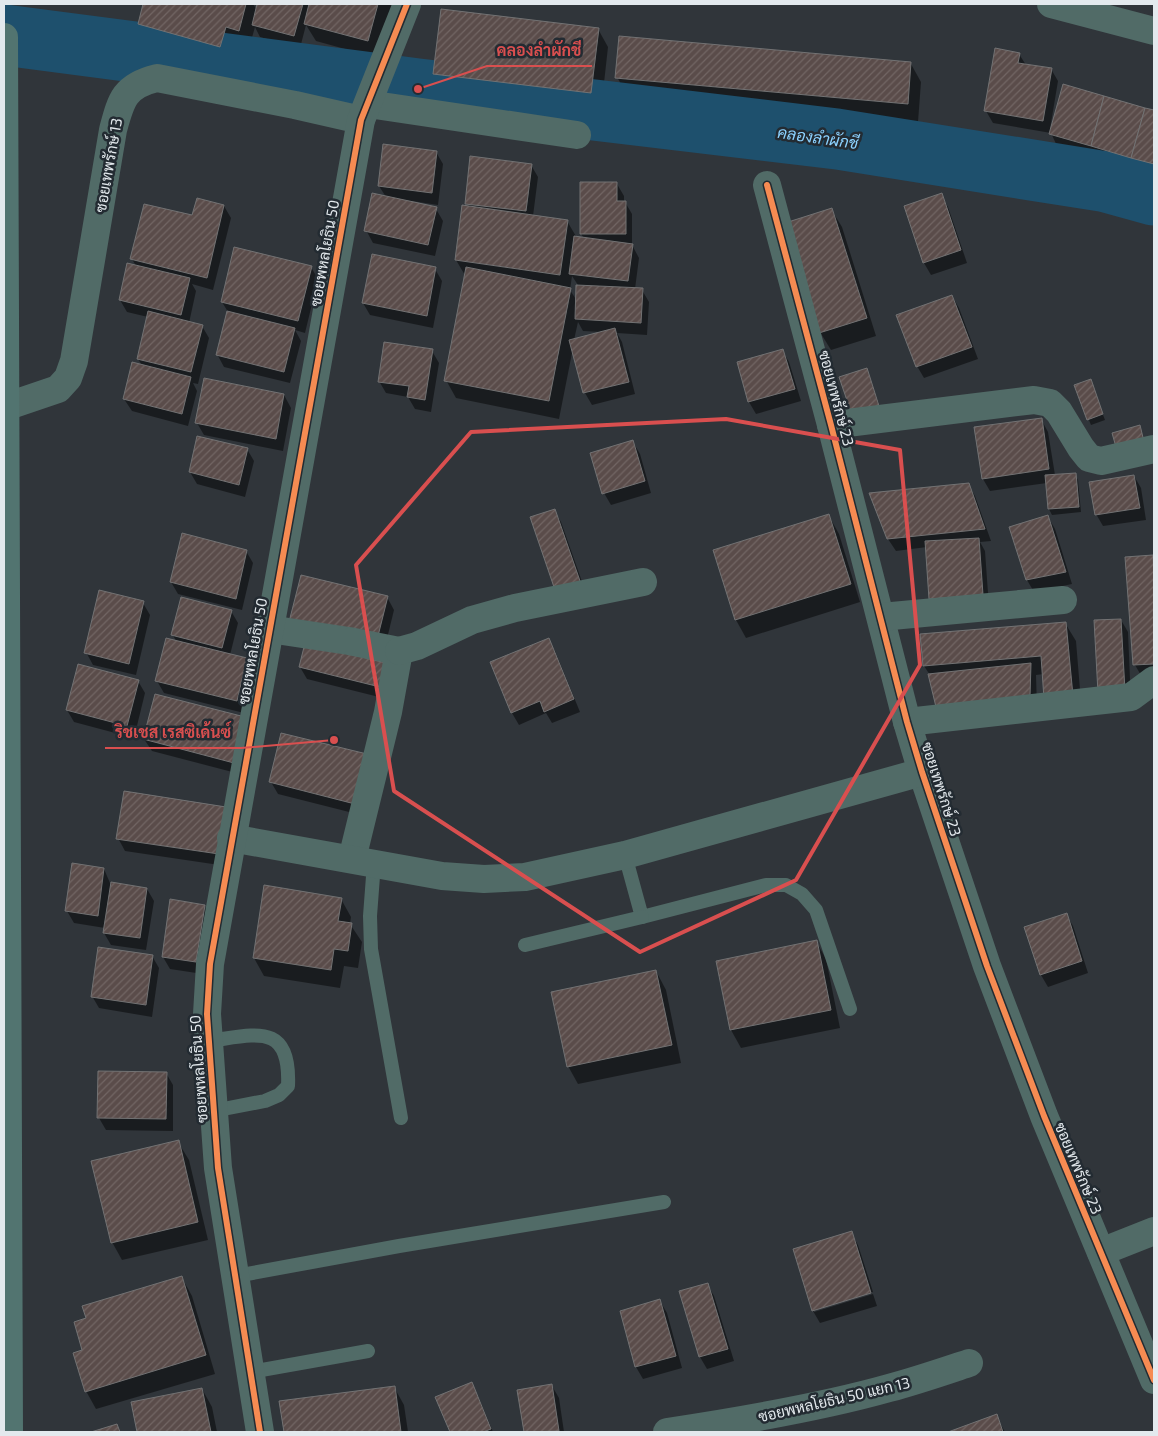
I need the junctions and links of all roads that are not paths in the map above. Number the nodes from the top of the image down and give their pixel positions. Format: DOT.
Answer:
graph roads {
  1 [pos="407,4"];
  2 [pos="1052,4"];
  3 [pos="1154,31"];
  4 [pos="4,37"];
  5 [pos="4,50"];
  6 [pos="367,107"];
  7 [pos="576,135"];
  8 [pos="767,185"];
  9 [pos="4,407"];
  10 [pos="831,425"];
  11 [pos="1154,449"];
  12 [pos="643,582"];
  13 [pos="1063,600"];
  14 [pos="881,617"];
  15 [pos="269,629"];
  16 [pos="399,652"];
  17 [pos="1154,680"];
  18 [pos="907,722"];
  19 [pos="922,772"];
  20 [pos="232,838"];
  21 [pos="625,855"];
  22 [pos="363,861"];
  23 [pos="642,917"];
  24 [pos="525,944"];
  25 [pos="850,1009"];
  26 [pos="208,1041"];
  27 [pos="213,1111"];
  28 [pos="401,1118"];
  29 [pos="664,1202"];
  30 [pos="1154,1231"];
  31 [pos="1100,1252"];
  32 [pos="236,1276"];
  33 [pos="368,1351"];
  34 [pos="969,1364"];
  35 [pos="250,1372"];
  36 [pos="1154,1380"];
  37 [pos="9,1432"];
  38 [pos="260,1432"];
  39 [pos="667,1432"];
  1 -- 6 [label="street, ซอยพหลโยธิน 50"];
  2 -- 3 [label="street"];
  4 -- 5 [label="main road"];
  5 -- 9 [label="main road"];
  6 -- 7 [label="street, ซอยเทพรักษ์ 13"];
  6 -- 9 [label="street, ซอยเทพรักษ์ 13"];
  6 -- 15 [label="street, ซอยพหลโยธิน 50"];
  8 -- 10 [label="street, ซอยเทพรักษ์ 23"];
  9 -- 37 [label="main road"];
  10 -- 11 [label="street"];
  10 -- 14 [label="street, ซอยเทพรักษ์ 23"];
  12 -- 16 [label="street"];
  13 -- 14 [label="street"];
  14 -- 18 [label="street, ซอยเทพรักษ์ 23"];
  15 -- 16 [label="street"];
  15 -- 20 [label="street, ซอยพหลโยธิน 50"];
  16 -- 22 [label="street"];
  17 -- 18 [label="street"];
  18 -- 19 [label="street, ซอยเทพรักษ์ 23"];
  19 -- 21 [label="street"];
  19 -- 31 [label="street, ซอยเทพรักษ์ 23"];
  20 -- 22 [label="street"];
  20 -- 26 [label="street, ซอยพหลโยธิน 50"];
  21 -- 22 [label="street"];
  21 -- 23 [label="lane"];
  22 -- 28 [label="lane"];
  23 -- 24 [label="lane"];
  23 -- 25 [label="lane"];
  26 -- 27 [label="street, ซอยพหลโยธิน 50"];
  26 -- 27 [label="lane"];
  27 -- 32 [label="street, ซอยพหลโยธิน 50"];
  29 -- 32 [label="lane"];
  30 -- 31 [label="street"];
  31 -- 36 [label="street, ซอยเทพรักษ์ 23"];
  32 -- 35 [label="street, ซอยพหลโยธิน 50"];
  33 -- 35 [label="lane"];
  34 -- 39 [label="street, ซอยพหลโยธิน 50 แยก 13"];
  35 -- 38 [label="street, ซอยพหลโยธิน 50"];
}
